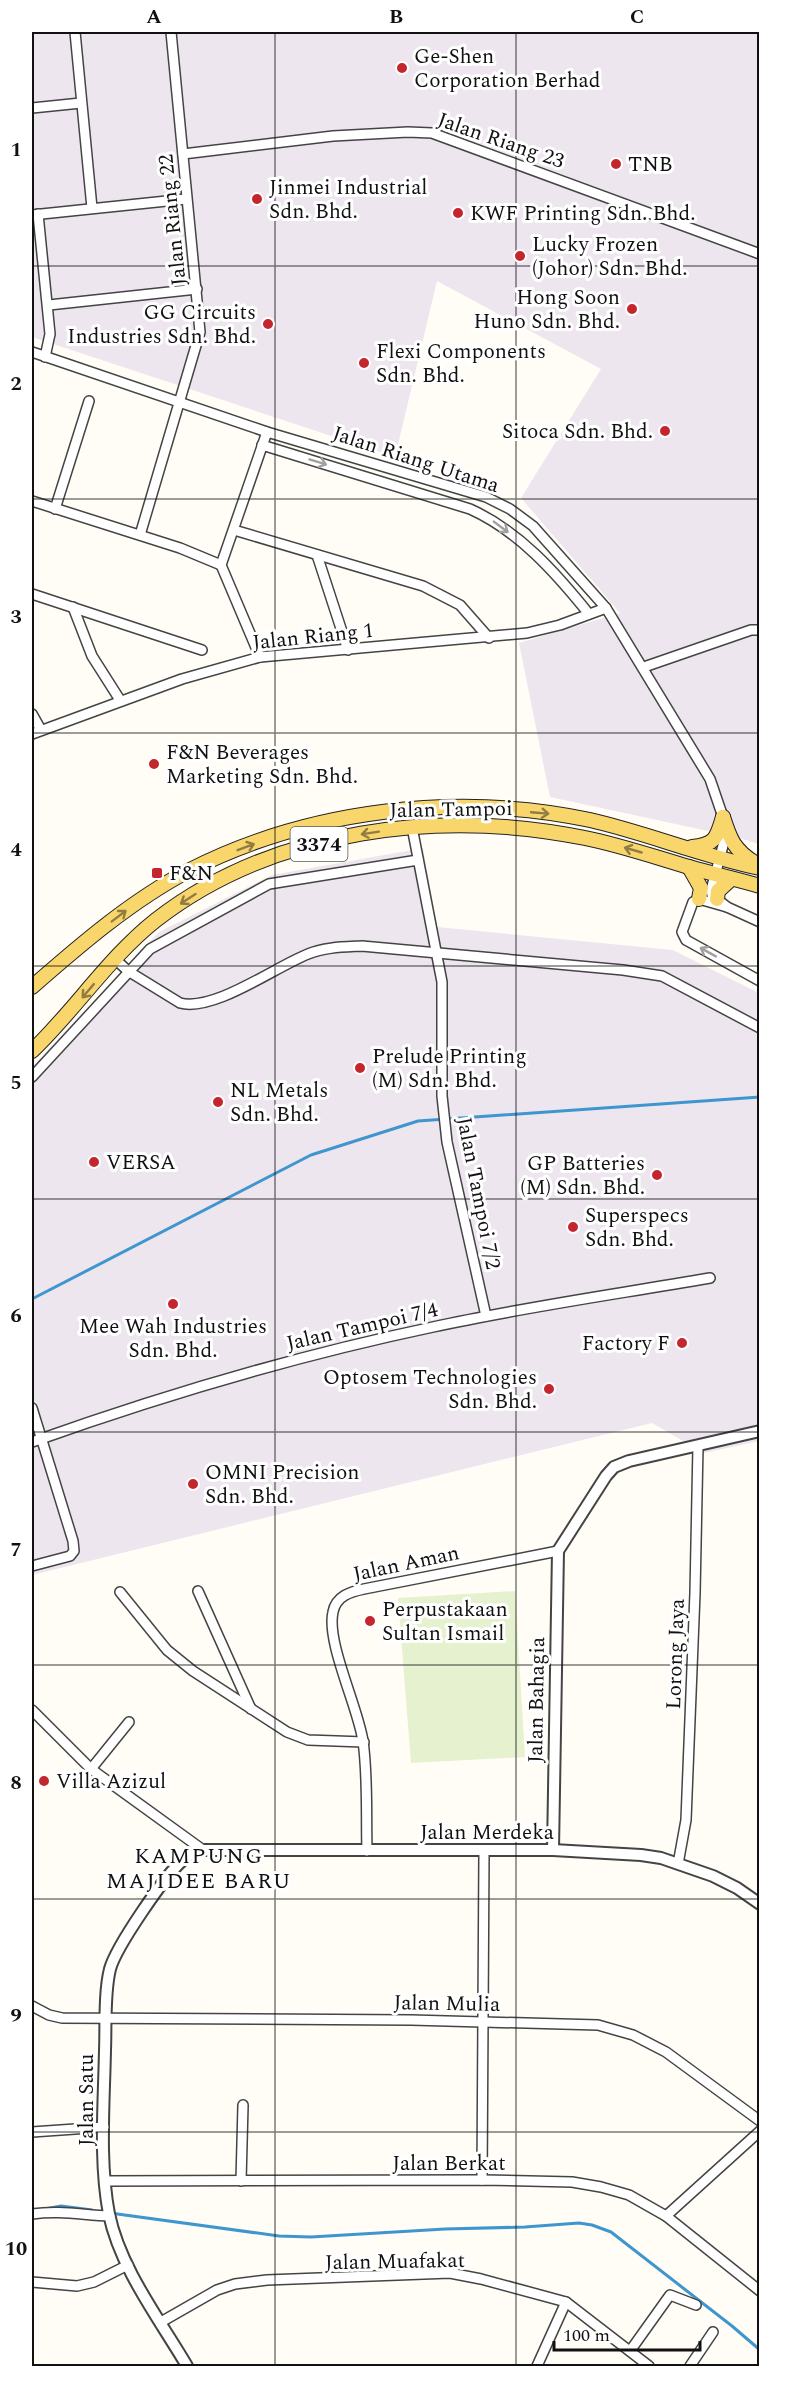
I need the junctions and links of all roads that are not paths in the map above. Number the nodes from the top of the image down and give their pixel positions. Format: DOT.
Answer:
graph roads {
  1 [pos="75,32"];
  2 [pos="171,32"];
  3 [pos="81,103"];
  4 [pos="32,108"];
  5 [pos="183,154"];
  6 [pos="186,199"];
  7 [pos="92,208"];
  8 [pos="35,214"];
  9 [pos="759,254"];
  10 [pos="197,289"];
  11 [pos="49,305"];
  12 [pos="32,352"];
  13 [pos="45,357"];
  14 [pos="89,401"];
  15 [pos="178,402"];
  16 [pos="267,432"];
  17 [pos="262,445"];
  18 [pos="377,463"];
  19 [pos="373,478"];
  20 [pos="32,501"];
  21 [pos="55,509"];
  22 [pos="234,530"];
  23 [pos="140,535"];
  24 [pos="317,555"];
  25 [pos="221,565"];
  26 [pos="32,594"];
  27 [pos="73,607"];
  28 [pos="606,608"];
  29 [pos="589,614"];
  30 [pos="759,630"];
  31 [pos="489,638"];
  32 [pos="202,650"];
  33 [pos="348,651"];
  34 [pos="260,657"];
  35 [pos="644,667"];
  36 [pos="120,700"];
  37 [pos="32,714"];
  38 [pos="36,732"];
  39 [pos="723,817"];
  40 [pos="412,827"];
  41 [pos="687,847"];
  42 [pos="720,858"];
  43 [pos="418,860"];
  44 [pos="689,867"];
  45 [pos="759,867"];
  46 [pos="715,875"];
  47 [pos="731,879"];
  48 [pos="759,886"];
  49 [pos="699,899"];
  50 [pos="722,903"];
  51 [pos="759,922"];
  52 [pos="436,952"];
  53 [pos="115,958"];
  54 [pos="129,971"];
  55 [pos="759,981"];
  56 [pos="32,987"];
  57 [pos="61,1023"];
  58 [pos="759,1028"];
  59 [pos="32,1041"];
  60 [pos="32,1051"];
  61 [pos="32,1077"];
  62 [pos="710,1278"];
  63 [pos="486,1316"];
  64 [pos="32,1407"];
  65 [pos="759,1431"];
  66 [pos="36,1441"];
  67 [pos="698,1446"];
  68 [pos="558,1551"];
  69 [pos="32,1566"];
  70 [pos="198,1591"];
  71 [pos="120,1592"];
  72 [pos="251,1709"];
  73 [pos="32,1710"];
  74 [pos="129,1722"];
  75 [pos="363,1742"];
  76 [pos="91,1770"];
  77 [pos="203,1850"];
  78 [pos="553,1850"];
  79 [pos="367,1851"];
  80 [pos="484,1852"];
  81 [pos="678,1864"];
  82 [pos="759,1904"];
  83 [pos="32,2006"];
  84 [pos="106,2019"];
  85 [pos="483,2021"];
  86 [pos="243,2105"];
  87 [pos="759,2121"];
  88 [pos="104,2127"];
  89 [pos="759,2131"];
  90 [pos="32,2132"];
  91 [pos="482,2180"];
  92 [pos="106,2181"];
  93 [pos="241,2181"];
  94 [pos="32,2214"];
  95 [pos="110,2215"];
  96 [pos="666,2216"];
  97 [pos="128,2265"];
  98 [pos="32,2282"];
  99 [pos="759,2291"];
  100 [pos="566,2302"];
  101 [pos="696,2305"];
  102 [pos="161,2322"];
  103 [pos="713,2332"];
  104 [pos="630,2351"];
  105 [pos="187,2367"];
  106 [pos="537,2367"];
  107 [pos="649,2367"];
  108 [pos="690,2367"];
  1 -- 3 [label="street"];
  2 -- 5 [label="street, Jalan Riang 22"];
  3 -- 4 [label="street"];
  3 -- 7 [label="street"];
  5 -- 6 [label="street, Jalan Riang 22"];
  5 -- 9 [label="street, Jalan Riang 23"];
  6 -- 7 [label="street"];
  6 -- 10 [label="street, Jalan Riang 22"];
  7 -- 8 [label="street"];
  8 -- 11 [label="street"];
  10 -- 11 [label="street"];
  10 -- 15 [label="street, Jalan Riang 22"];
  11 -- 13 [label="street"];
  12 -- 13 [label="street, Jalan Riang Utama"];
  13 -- 15 [label="street, Jalan Riang Utama"];
  14 -- 21 [label="street"];
  15 -- 16 [label="street, Jalan Riang Utama"];
  15 -- 23 [label="street, Jalan Riang 22"];
  16 -- 17 [label="street"];
  16 -- 18 [label="street, Jalan Riang Utama"];
  17 -- 19 [label="street, one-way"];
  17 -- 22 [label="street"];
  18 -- 19 [label="street"];
  18 -- 28 [label="street, Jalan Riang Utama"];
  19 -- 29 [label="street, one-way"];
  20 -- 21 [label="street"];
  21 -- 23 [label="street"];
  22 -- 24 [label="street"];
  22 -- 25 [label="street"];
  23 -- 25 [label="street"];
  24 -- 31 [label="street"];
  24 -- 33 [label="street"];
  25 -- 34 [label="street"];
  26 -- 27 [label="street"];
  27 -- 32 [label="street"];
  27 -- 36 [label="street"];
  28 -- 29 [label="street, Jalan Riang 1"];
  28 -- 35 [label="street, Jalan Riang Utama"];
  29 -- 31 [label="street, Jalan Riang 1"];
  30 -- 35 [label="street"];
  31 -- 33 [label="street, Jalan Riang 1"];
  33 -- 34 [label="street, Jalan Riang 1"];
  34 -- 36 [label="street, Jalan Riang 1"];
  35 -- 39 [label="street, Jalan Riang Utama"];
  36 -- 38 [label="street, Jalan Riang 1"];
  37 -- 38 [label="street"];
  39 -- 41 [label="main road"];
  39 -- 42 [label="street, Jalan Riang Utama"];
  39 -- 45 [label="main road"];
  40 -- 43 [label="street, Jalan Tampoi 7/2"];
  44 -- 40 [label="main road, Jalan Tampoi / 3374, one-way"];
  40 -- 53 [label="main road, Jalan Tampoi / 3374, one-way"];
  41 -- 42 [label="main road, Jalan Tampoi / 3374"];
  56 -- 41 [label="main road, Jalan Tampoi / 3374, one-way"];
  42 -- 45 [label="main road, Jalan Tampoi / 3374"];
  42 -- 46 [label="street, Jalan Riang Utama"];
  43 -- 52 [label="street, Jalan Tampoi 7/2"];
  43 -- 54 [label="street"];
  44 -- 46 [label="main road, Jalan Tampoi / 3374"];
  44 -- 49 [label="main road"];
  46 -- 47 [label="main road, Jalan Tampoi / 3374"];
  46 -- 50 [label="street"];
  47 -- 48 [label="main road, Jalan Tampoi / 3374"];
  47 -- 50 [label="main road"];
  49 -- 50 [label="street"];
  55 -- 49 [label="street, one-way"];
  50 -- 51 [label="street"];
  52 -- 54 [label="street"];
  52 -- 58 [label="street"];
  52 -- 63 [label="street, Jalan Tampoi 7/2"];
  53 -- 54 [label="street"];
  53 -- 57 [label="main road, Jalan Tampoi / 3374, one-way"];
  54 -- 61 [label="street"];
  57 -- 59 [label="main road"];
  57 -- 60 [label="main road, Jalan Tampoi / 3374"];
  62 -- 63 [label="street, Jalan Tampoi 7/4"];
  63 -- 66 [label="street, Jalan Tampoi 7/4"];
  64 -- 66 [label="street"];
  65 -- 67 [label="street"];
  66 -- 69 [label="street"];
  67 -- 68 [label="street"];
  67 -- 81 [label="street, Lorong Jaya"];
  68 -- 75 [label="street, Jalan Aman"];
  68 -- 78 [label="street, Jalan Bahagia"];
  70 -- 72 [label="street"];
  71 -- 72 [label="street"];
  72 -- 75 [label="street"];
  73 -- 76 [label="street"];
  74 -- 76 [label="street"];
  75 -- 79 [label="street, Jalan Aman"];
  76 -- 77 [label="street"];
  77 -- 79 [label="street, Jalan Merdeka"];
  77 -- 84 [label="street, Jalan Satu"];
  78 -- 80 [label="street, Jalan Merdeka"];
  78 -- 81 [label="street, Jalan Merdeka"];
  79 -- 80 [label="street, Jalan Merdeka"];
  80 -- 85 [label="street"];
  81 -- 82 [label="street, Jalan Merdeka"];
  83 -- 84 [label="street, Jalan Mulia"];
  84 -- 85 [label="street, Jalan Mulia"];
  84 -- 88 [label="street, Jalan Satu"];
  85 -- 87 [label="street, Jalan Mulia"];
  85 -- 91 [label="street"];
  86 -- 93 [label="street"];
  88 -- 90 [label="street"];
  88 -- 92 [label="street, Jalan Satu"];
  89 -- 96 [label="street"];
  91 -- 93 [label="street, Jalan Berkat"];
  91 -- 96 [label="street, Jalan Berkat"];
  92 -- 93 [label="street, Jalan Berkat"];
  92 -- 95 [label="street, Jalan Satu"];
  94 -- 95 [label="street"];
  95 -- 97 [label="street, Jalan Satu"];
  96 -- 99 [label="street, Jalan Berkat"];
  97 -- 98 [label="street"];
  97 -- 102 [label="street, Jalan Satu"];
  100 -- 102 [label="street, Jalan Muafakat"];
  100 -- 104 [label="street, Jalan Muafakat"];
  100 -- 106 [label="street"];
  101 -- 104 [label="street"];
  102 -- 105 [label="street, Jalan Satu"];
  103 -- 108 [label="street"];
  104 -- 107 [label="street, Jalan Muafakat"];
}
